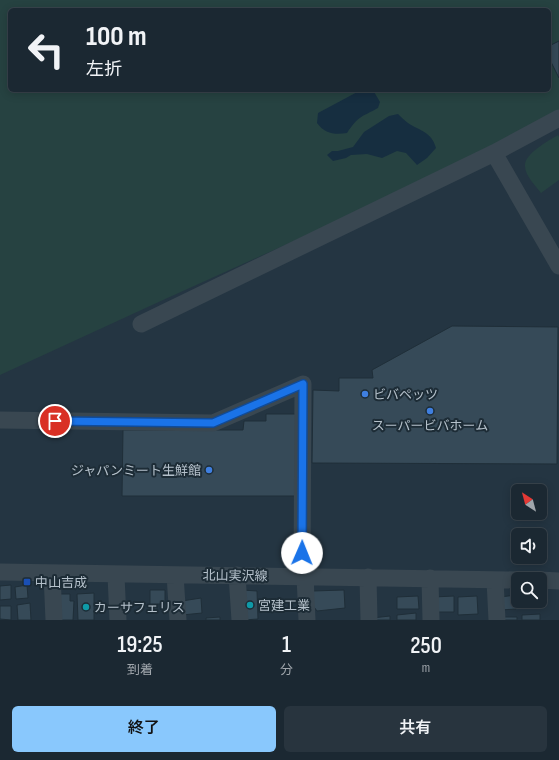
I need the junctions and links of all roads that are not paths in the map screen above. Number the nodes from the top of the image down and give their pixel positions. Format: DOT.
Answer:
graph roads {
  1 [pos="559,118"];
  2 [pos="494,153"];
  3 [pos="559,266"];
  4 [pos="141,324"];
  5 [pos="0,420"];
  6 [pos="0,572"];
  7 [pos="52,574"];
  8 [pos="116,575"];
  9 [pos="175,575"];
  10 [pos="237,575"];
  11 [pos="304,576"];
  12 [pos="368,577"];
  13 [pos="430,578"];
  14 [pos="495,580"];
  15 [pos="511,580"];
  16 [pos="547,580"];
  17 [pos="559,581"];
  18 [pos="54,620"];
  19 [pos="118,620"];
  20 [pos="178,620"];
  21 [pos="240,620"];
  22 [pos="307,620"];
  23 [pos="369,620"];
  24 [pos="431,620"];
  25 [pos="497,620"];
  1 -- 2 [label="street"];
  2 -- 3 [label="street"];
  2 -- 4 [label="street"];
  5 -- 11 [label="street"];
  6 -- 7 [label="street, 北山実沢線"];
  7 -- 8 [label="street, 北山実沢線"];
  7 -- 18 [label="street"];
  8 -- 9 [label="street, 北山実沢線"];
  8 -- 19 [label="street"];
  9 -- 10 [label="street, 北山実沢線"];
  9 -- 20 [label="street"];
  10 -- 11 [label="street, 北山実沢線"];
  10 -- 21 [label="street"];
  11 -- 12 [label="street, 北山実沢線"];
  11 -- 22 [label="street"];
  12 -- 13 [label="street, 北山実沢線"];
  12 -- 23 [label="street"];
  13 -- 14 [label="street, 北山実沢線"];
  13 -- 24 [label="street"];
  14 -- 15 [label="street, 北山実沢線"];
  14 -- 25 [label="street"];
  16 -- 17 [label="street"];
}
